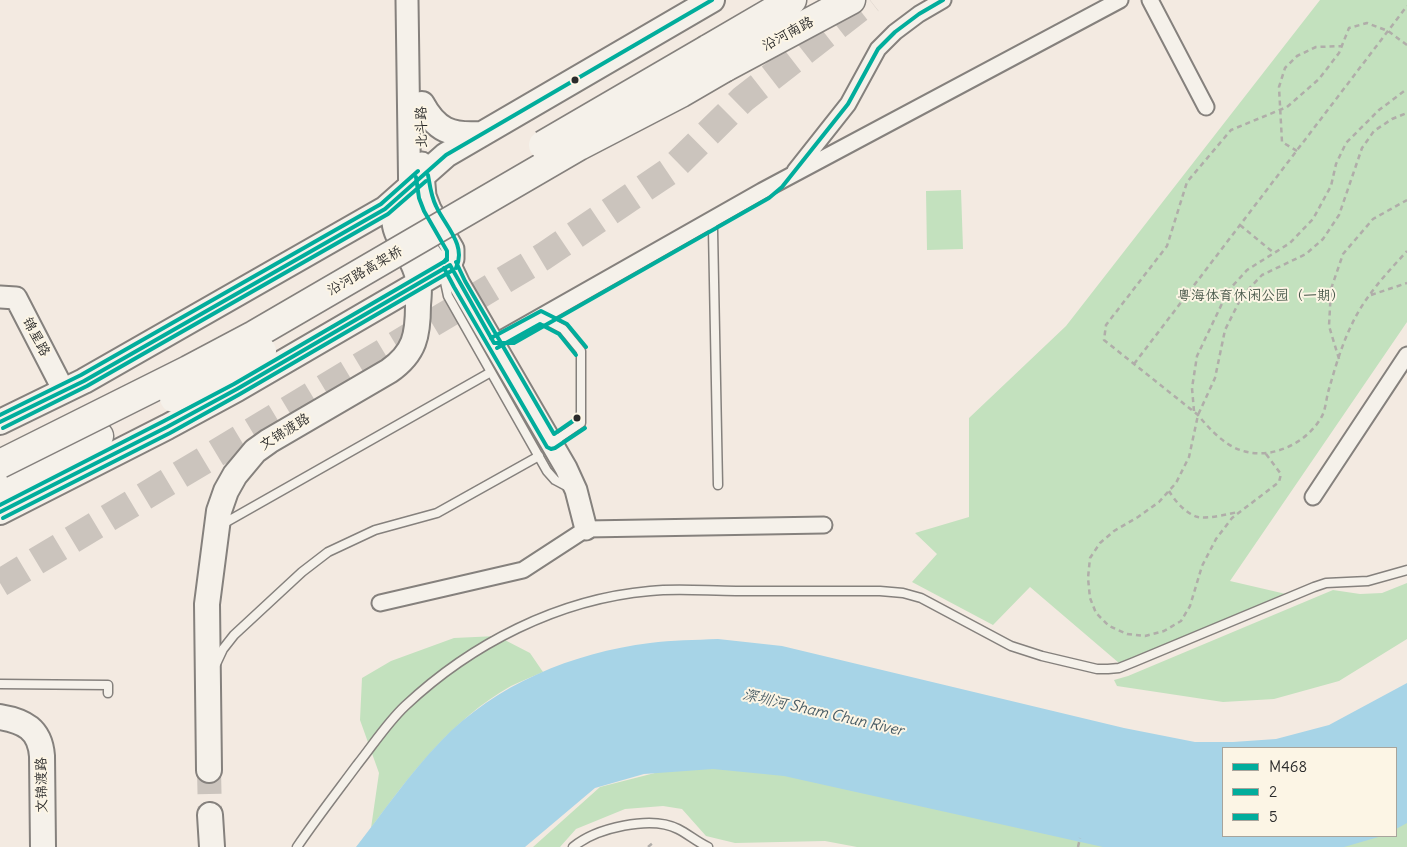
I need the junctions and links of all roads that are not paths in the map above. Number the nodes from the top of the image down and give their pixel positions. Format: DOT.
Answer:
graph roads {
  1 [pos="407,0"];
  2 [pos="421,0"];
  3 [pos="712,0"];
  4 [pos="792,0"];
  5 [pos="851,0"];
  6 [pos="943,0"];
  7 [pos="1120,0"];
  8 [pos="1150,0"];
  9 [pos="716,58"];
  10 [pos="682,93"];
  11 [pos="422,104"];
  12 [pos="1206,107"];
  13 [pos="480,134"];
  14 [pos="792,175"];
  15 [pos="416,186"];
  16 [pos="712,225"];
  17 [pos="450,265"];
  18 [pos="418,284"];
  19 [pos="0,297"];
  20 [pos="546,320"];
  21 [pos="494,343"];
  22 [pos="1407,355"];
  23 [pos="491,372"];
  24 [pos="64,390"];
  25 [pos="0,422"];
  26 [pos="0,443"];
  27 [pos="545,450"];
  28 [pos="0,464"];
  29 [pos="718,485"];
  30 [pos="0,487"];
  31 [pos="1313,497"];
  32 [pos="0,512"];
  33 [pos="824,525"];
  34 [pos="216,528"];
  35 [pos="586,529"];
  36 [pos="1407,570"];
  37 [pos="380,603"];
  38 [pos="0,684"];
  39 [pos="208,692"];
  40 [pos="108,693"];
  41 [pos="0,717"];
  42 [pos="209,770"];
  43 [pos="210,815"];
  44 [pos="44,847"];
  45 [pos="212,847"];
  46 [pos="297,847"];
  47 [pos="573,847"];
  48 [pos="708,847"];
  1 -- 15 [label="main road, 北斗路"];
  2 -- 11 [label="main road, 北斗路"];
  3 -- 13 [label="main road"];
  4 -- 9 [label="highway, 沿河南路"];
  5 -- 9 [label="highway, 沿河南路"];
  6 -- 14 [label="street"];
  7 -- 14 [label="street"];
  8 -- 12 [label="street"];
  9 -- 10 [label="highway, 沿河路高架桥, bridge"];
  9 -- 26 [label="highway, 沿河路高架桥, bridge"];
  10 -- 28 [label="highway, 沿河路高架桥, bridge"];
  10 -- 30 [label="highway, bridge"];
  11 -- 13 [label="main road"];
  11 -- 15 [label="main road, 北斗路"];
  13 -- 15 [label="main road"];
  14 -- 16 [label="street"];
  15 -- 17 [label="main road, 北斗路"];
  15 -- 18 [label="main road, 文锦渡路"];
  15 -- 24 [label="main road"];
  16 -- 20 [label="street"];
  16 -- 29 [label="lane"];
  17 -- 18 [label="main road"];
  17 -- 21 [label="main road"];
  17 -- 23 [label="lane"];
  18 -- 32 [label="main road"];
  18 -- 34 [label="main road, 文锦渡路"];
  19 -- 24 [label="main road, 锦星路"];
  20 -- 21 [label="street"];
  20 -- 27 [label="lane"];
  21 -- 27 [label="main road"];
  22 -- 31 [label="street"];
  23 -- 27 [label="lane"];
  23 -- 34 [label="lane"];
  24 -- 25 [label="main road"];
  27 -- 35 [label="main road"];
  27 -- 39 [label="lane"];
  33 -- 35 [label="street"];
  34 -- 39 [label="main road, 文锦渡路"];
  35 -- 37 [label="street"];
  36 -- 46 [label="lane"];
  38 -- 40 [label="lane"];
  39 -- 42 [label="main road, 文锦渡路"];
  41 -- 44 [label="main road, 文锦渡路"];
  43 -- 45 [label="main road"];
  47 -- 48 [label="lane"];
}
